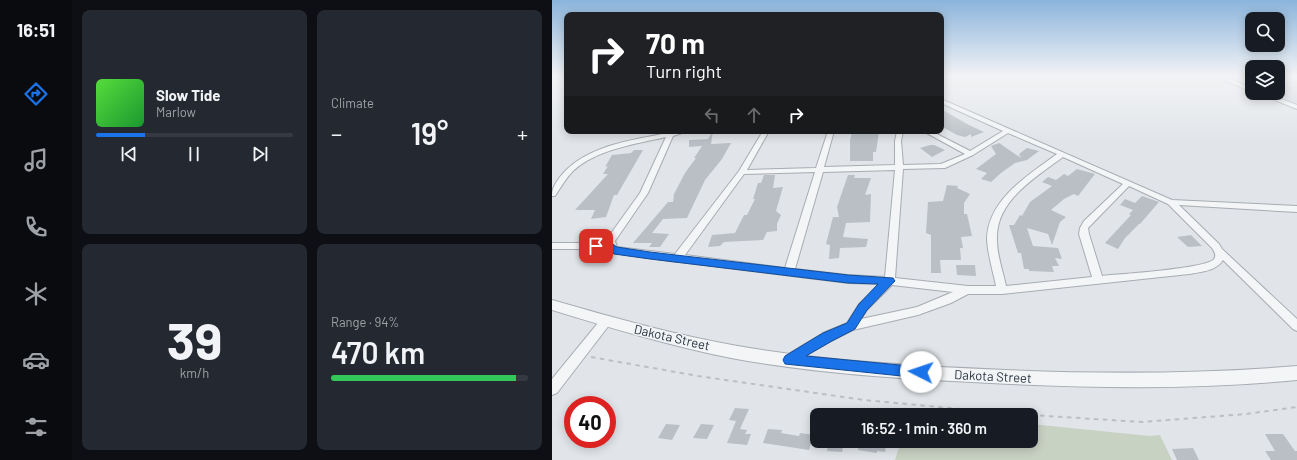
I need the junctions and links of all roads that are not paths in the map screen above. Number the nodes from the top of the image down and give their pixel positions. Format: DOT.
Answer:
graph roads {
  1 [pos="1278,100"];
  2 [pos="944,102"];
  3 [pos="1297,107"];
  4 [pos="1007,131"];
  5 [pos="668,134"];
  6 [pos="672,134"];
  7 [pos="764,134"];
  8 [pos="830,134"];
  9 [pos="899,134"];
  10 [pos="932,134"];
  11 [pos="971,154"];
  12 [pos="1062,154"];
  13 [pos="900,169"];
  14 [pos="820,171"];
  15 [pos="742,172"];
  16 [pos="1127,184"];
  17 [pos="552,194"];
  18 [pos="1171,202"];
  19 [pos="1297,210"];
  20 [pos="552,246"];
  21 [pos="611,246"];
  22 [pos="1221,252"];
  23 [pos="677,259"];
  24 [pos="789,272"];
  25 [pos="1098,280"];
  26 [pos="890,281"];
  27 [pos="968,290"];
  28 [pos="1002,290"];
  29 [pos="552,305"];
  30 [pos="606,321"];
  31 [pos="851,326"];
  32 [pos="1297,326"];
  33 [pos="789,360"];
  34 [pos="1297,373"];
  35 [pos="552,389"];
  1 -- 3 [label="street"];
  2 -- 4 [label="street"];
  4 -- 11 [label="street"];
  4 -- 12 [label="street"];
  5 -- 17 [label="street"];
  6 -- 21 [label="street"];
  7 -- 15 [label="street"];
  8 -- 14 [label="street"];
  9 -- 13 [label="street"];
  10 -- 11 [label="street"];
  11 -- 13 [label="street"];
  12 -- 16 [label="street"];
  12 -- 28 [label="street"];
  13 -- 14 [label="street"];
  13 -- 26 [label="street"];
  14 -- 15 [label="street"];
  14 -- 24 [label="street"];
  15 -- 23 [label="street"];
  16 -- 18 [label="street"];
  16 -- 25 [label="street"];
  18 -- 19 [label="street"];
  18 -- 22 [label="street"];
  20 -- 21 [label="street"];
  21 -- 23 [label="street"];
  22 -- 25 [label="street"];
  22 -- 32 [label="street"];
  23 -- 24 [label="street"];
  24 -- 26 [label="street"];
  25 -- 28 [label="street"];
  26 -- 27 [label="street"];
  26 -- 31 [label="street"];
  27 -- 28 [label="street"];
  27 -- 31 [label="street"];
  29 -- 30 [label="street, Dakota Street"];
  30 -- 33 [label="street, Dakota Street"];
  30 -- 35 [label="street"];
  31 -- 33 [label="street"];
  33 -- 34 [label="street, Dakota Street"];
}
